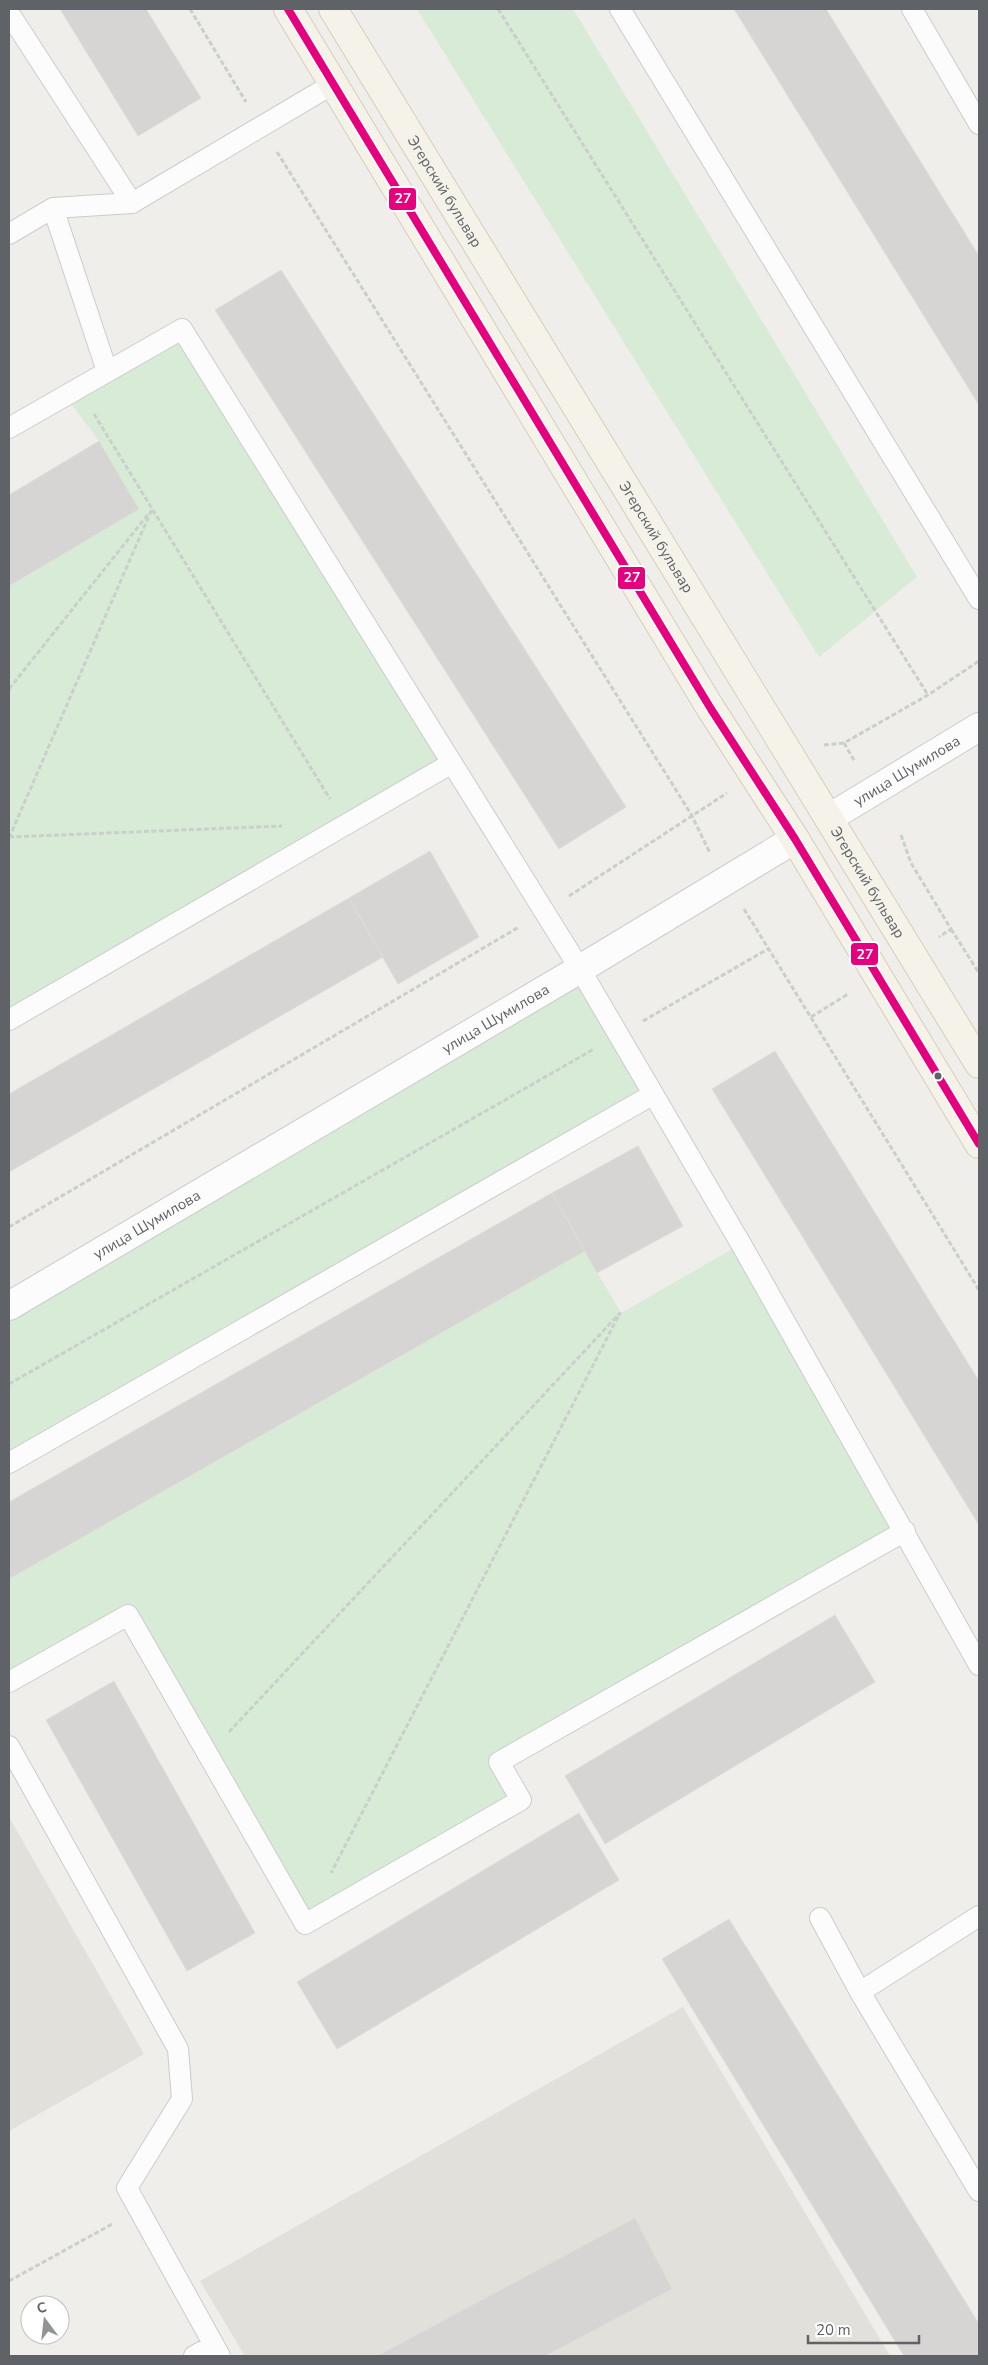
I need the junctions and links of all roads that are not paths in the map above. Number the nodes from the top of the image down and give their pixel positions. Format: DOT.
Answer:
graph roads {
  1 [pos="288,9"];
  2 [pos="334,9"];
  3 [pos="620,9"];
  4 [pos="912,9"];
  5 [pos="9,13"];
  6 [pos="367,64"];
  7 [pos="333,84"];
  8 [pos="979,124"];
  9 [pos="132,203"];
  10 [pos="53,208"];
  11 [pos="9,234"];
  12 [pos="108,371"];
  13 [pos="9,428"];
  14 [pos="979,599"];
  15 [pos="979,727"];
  16 [pos="452,763"];
  17 [pos="829,818"];
  18 [pos="795,839"];
  19 [pos="580,969"];
  20 [pos="9,1020"];
  21 [pos="979,1064"];
  22 [pos="652,1096"];
  23 [pos="979,1144"];
  24 [pos="9,1306"];
  25 [pos="9,1463"];
  26 [pos="905,1531"];
  27 [pos="979,1665"];
  28 [pos="9,1682"];
  29 [pos="9,1746"];
  30 [pos="979,1916"];
  31 [pos="820,1918"];
  32 [pos="860,1992"];
  33 [pos="979,2190"];
  34 [pos="217,2351"];
  35 [pos="194,2356"];
  1 -- 7 [label="main road"];
  2 -- 6 [label="main road, Эгерский бульвар"];
  3 -- 14 [label="lane"];
  4 -- 8 [label="lane"];
  5 -- 9 [label="lane"];
  6 -- 7 [label="main road"];
  6 -- 17 [label="main road, Эгерский бульвар"];
  7 -- 9 [label="lane"];
  7 -- 18 [label="main road"];
  9 -- 10 [label="lane"];
  10 -- 11 [label="lane"];
  10 -- 12 [label="lane"];
  12 -- 13 [label="lane"];
  12 -- 16 [label="lane"];
  15 -- 17 [label="street, улица Шумилова"];
  16 -- 19 [label="lane"];
  16 -- 20 [label="lane"];
  17 -- 18 [label="main road, улица Шумилова"];
  17 -- 21 [label="main road, Эгерский бульвар"];
  18 -- 19 [label="street, улица Шумилова"];
  18 -- 23 [label="main road"];
  19 -- 22 [label="lane"];
  19 -- 24 [label="street, улица Шумилова"];
  22 -- 25 [label="lane"];
  22 -- 26 [label="lane"];
  26 -- 27 [label="lane"];
  26 -- 28 [label="lane"];
  29 -- 34 [label="lane"];
  30 -- 32 [label="lane"];
  31 -- 32 [label="lane"];
  32 -- 33 [label="lane"];
  34 -- 35 [label="lane"];
}
